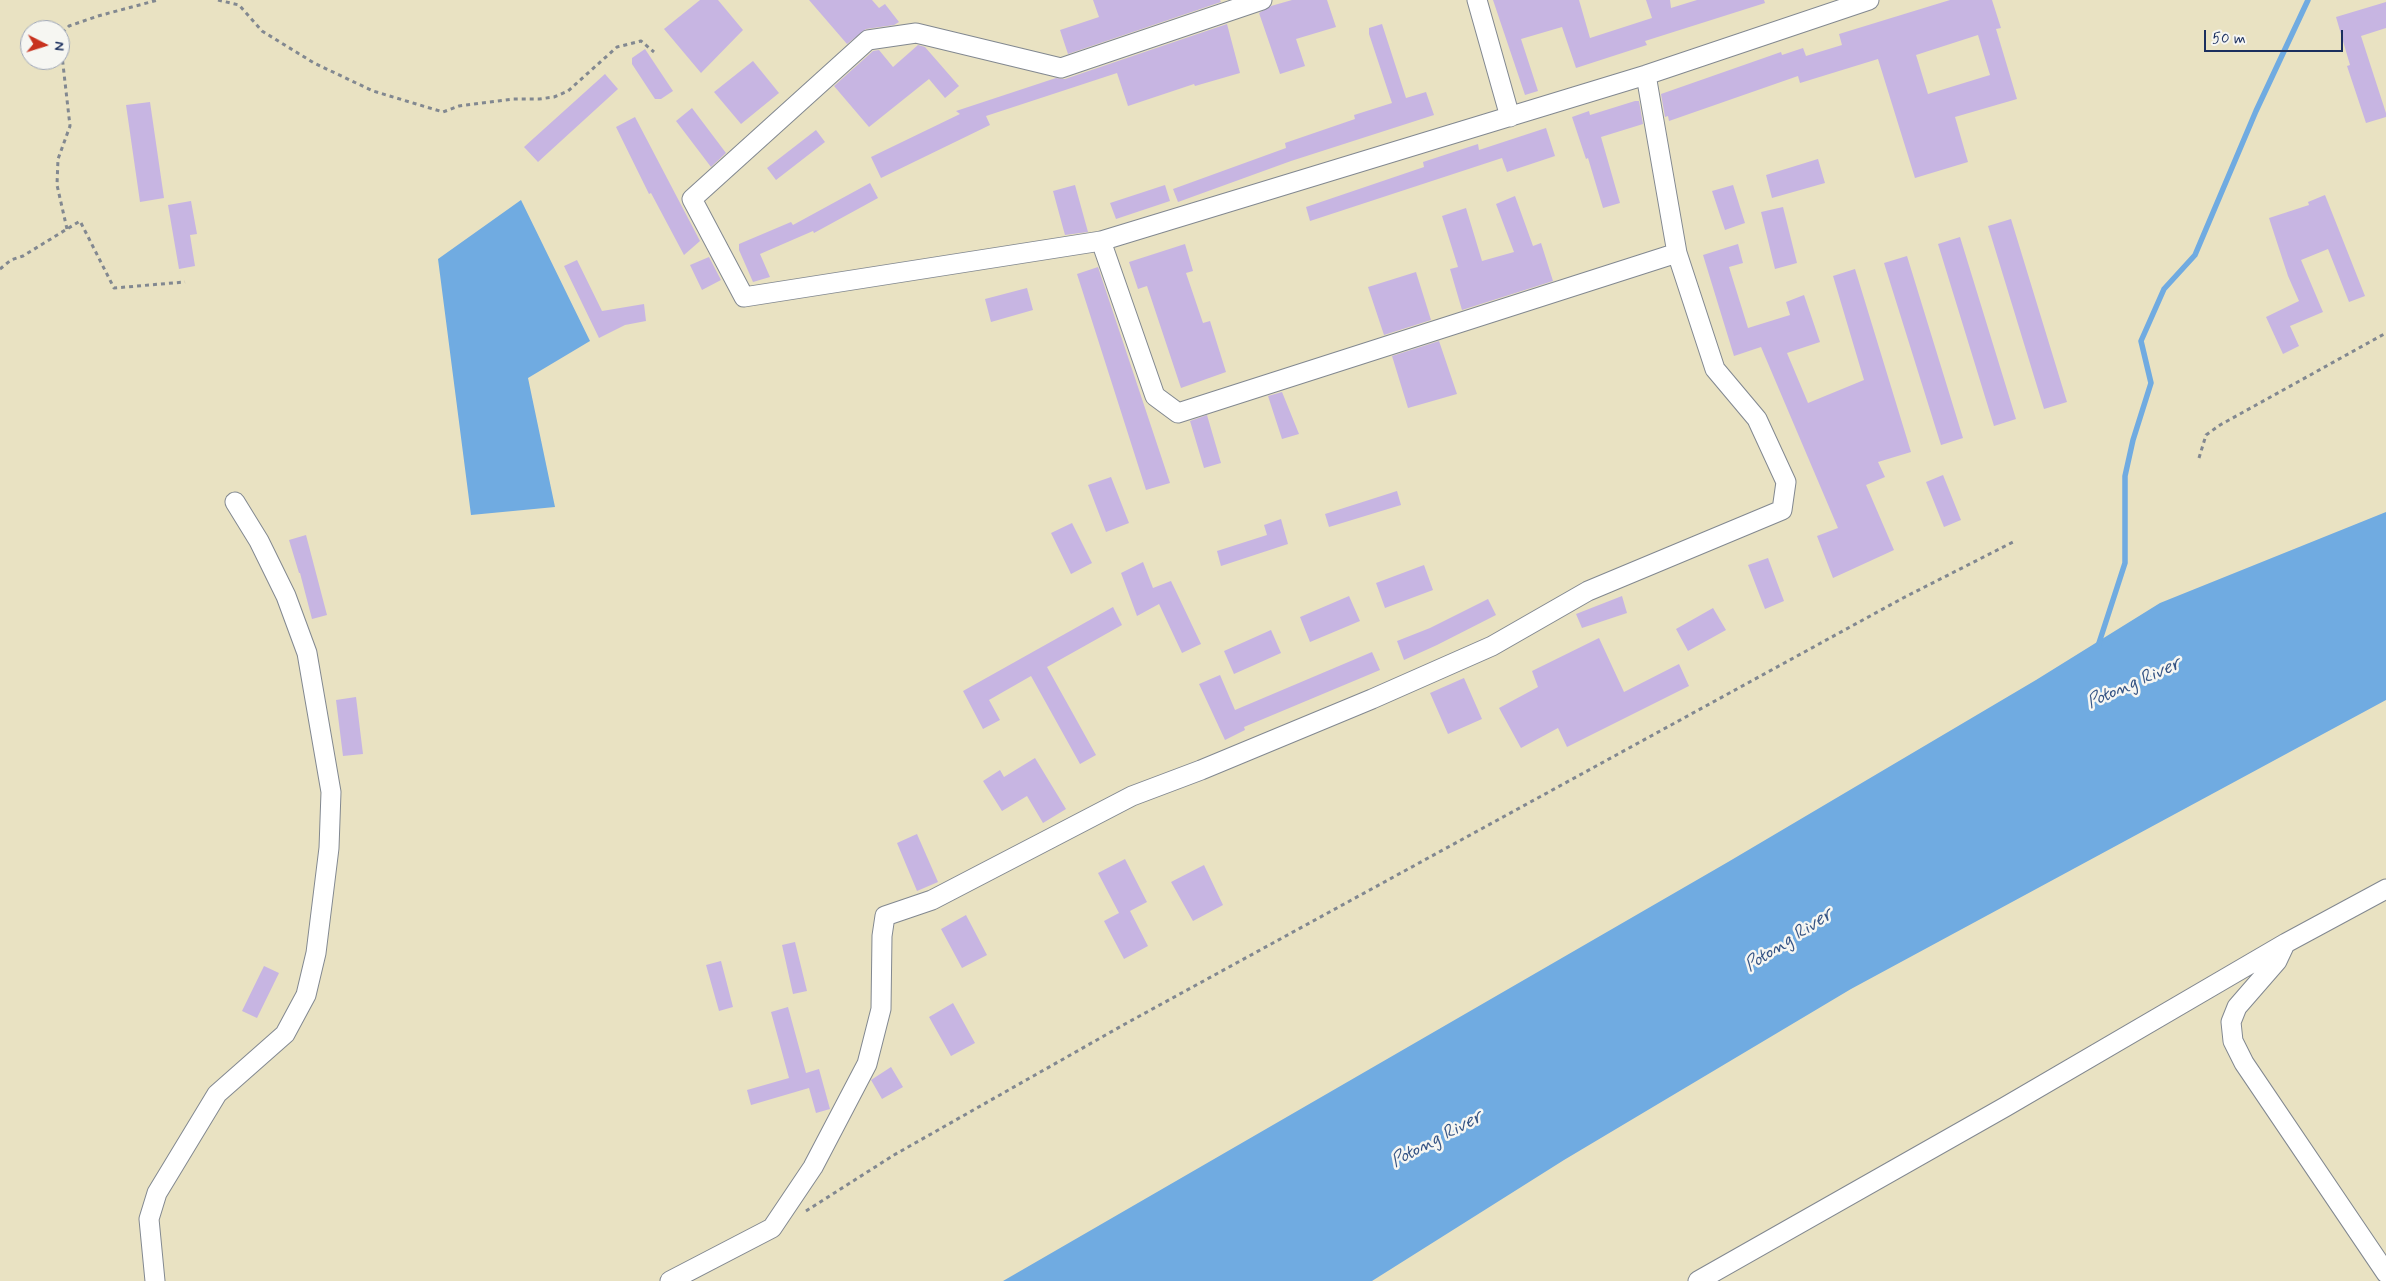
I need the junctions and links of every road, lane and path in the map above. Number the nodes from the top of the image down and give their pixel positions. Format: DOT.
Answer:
graph roads {
  1 [pos="158,0"];
  2 [pos="218,0"];
  3 [pos="1262,0"];
  4 [pos="1477,0"];
  5 [pos="1869,0"];
  6 [pos="654,52"];
  7 [pos="1646,75"];
  8 [pos="1510,117"];
  9 [pos="67,229"];
  10 [pos="1101,241"];
  11 [pos="1676,253"];
  12 [pos="0,269"];
  13 [pos="185,282"];
  14 [pos="2386,332"];
  15 [pos="2199,458"];
  16 [pos="235,502"];
  17 [pos="2015,541"];
  18 [pos="2386,889"];
  19 [pos="2286,943"];
  20 [pos="805,1212"];
  21 [pos="2386,1273"];
  22 [pos="154,1281"];
  23 [pos="670,1281"];
  24 [pos="1698,1281"];
  1 -- 9 [label="path"];
  2 -- 6 [label="path"];
  3 -- 10 [label="street"];
  4 -- 8 [label="street"];
  5 -- 7 [label="street"];
  7 -- 8 [label="street"];
  7 -- 11 [label="street"];
  8 -- 10 [label="street"];
  9 -- 12 [label="path"];
  9 -- 13 [label="path"];
  10 -- 11 [label="street"];
  11 -- 23 [label="street"];
  14 -- 15 [label="path"];
  16 -- 22 [label="street"];
  17 -- 20 [label="path"];
  18 -- 19 [label="street"];
  19 -- 21 [label="street"];
  19 -- 24 [label="street"];
}
